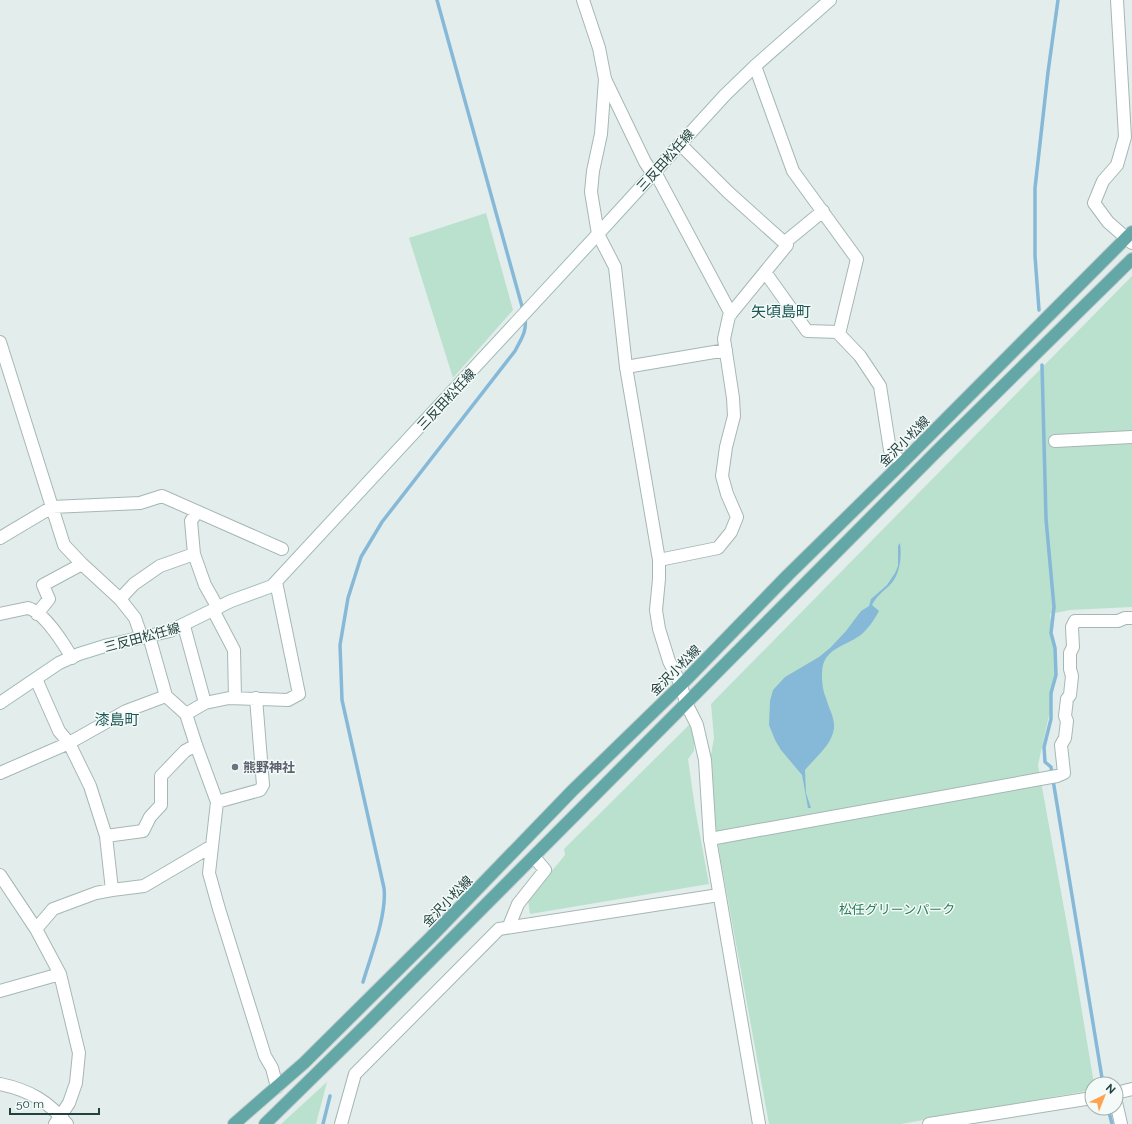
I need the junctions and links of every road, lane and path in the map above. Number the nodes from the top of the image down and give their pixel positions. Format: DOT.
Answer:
graph roads {
  1 [pos="583,0"];
  2 [pos="830,0"];
  3 [pos="1117,0"];
  4 [pos="755,66"];
  5 [pos="605,79"];
  6 [pos="680,144"];
  7 [pos="654,173"];
  8 [pos="823,211"];
  9 [pos="598,234"];
  10 [pos="1130,238"];
  11 [pos="784,243"];
  12 [pos="1132,259"];
  13 [pos="765,272"];
  14 [pos="731,314"];
  15 [pos="839,332"];
  16 [pos="0,342"];
  17 [pos="726,350"];
  18 [pos="626,367"];
  19 [pos="1132,436"];
  20 [pos="1055,441"];
  21 [pos="902,464"];
  22 [pos="52,507"];
  23 [pos="197,512"];
  24 [pos="0,538"];
  25 [pos="282,549"];
  26 [pos="194,554"];
  27 [pos="660,560"];
  28 [pos="82,564"];
  29 [pos="276,582"];
  30 [pos="120,599"];
  31 [pos="216,609"];
  32 [pos="0,614"];
  33 [pos="37,614"];
  34 [pos="1132,618"];
  35 [pos="184,626"];
  36 [pos="146,637"];
  37 [pos="72,658"];
  38 [pos="36,679"];
  39 [pos="681,685"];
  40 [pos="166,696"];
  41 [pos="235,698"];
  42 [pos="256,698"];
  43 [pos="0,703"];
  44 [pos="205,703"];
  45 [pos="686,703"];
  46 [pos="186,714"];
  47 [pos="69,743"];
  48 [pos="196,745"];
  49 [pos="0,773"];
  50 [pos="217,802"];
  51 [pos="106,836"];
  52 [pos="710,839"];
  53 [pos="212,846"];
  54 [pos="534,857"];
  55 [pos="0,875"];
  56 [pos="112,890"];
  57 [pos="719,894"];
  58 [pos="509,926"];
  59 [pos="36,929"];
  60 [pos="60,974"];
  61 [pos="0,991"];
  62 [pos="0,1084"];
  63 [pos="277,1087"];
  64 [pos="1084,1099"];
  65 [pos="61,1121"];
  66 [pos="234,1124"];
  67 [pos="265,1124"];
  68 [pos="341,1124"];
  69 [pos="759,1124"];
  70 [pos="929,1124"];
  1 -- 5 [label="street"];
  2 -- 4 [label="street, 三反田松任線"];
  3 -- 10 [label="street"];
  4 -- 6 [label="street, 三反田松任線"];
  4 -- 8 [label="street"];
  5 -- 7 [label="street"];
  5 -- 9 [label="street"];
  6 -- 7 [label="street, 三反田松任線"];
  6 -- 11 [label="street"];
  7 -- 9 [label="street, 三反田松任線"];
  7 -- 14 [label="street"];
  8 -- 11 [label="street"];
  8 -- 15 [label="street"];
  9 -- 18 [label="street"];
  9 -- 29 [label="street, 三反田松任線"];
  10 -- 21 [label="main road, 金沢小松線"];
  11 -- 13 [label="street"];
  12 -- 45 [label="main road"];
  13 -- 14 [label="street"];
  13 -- 15 [label="street"];
  14 -- 17 [label="street"];
  15 -- 21 [label="street"];
  16 -- 22 [label="street"];
  17 -- 18 [label="street"];
  17 -- 27 [label="street"];
  18 -- 27 [label="street"];
  19 -- 20 [label="street"];
  21 -- 39 [label="main road, 金沢小松線"];
  22 -- 23 [label="street"];
  22 -- 24 [label="street"];
  22 -- 28 [label="street"];
  23 -- 25 [label="street"];
  23 -- 26 [label="street"];
  26 -- 30 [label="street"];
  26 -- 31 [label="street"];
  27 -- 39 [label="street"];
  28 -- 30 [label="street"];
  28 -- 33 [label="street"];
  29 -- 31 [label="street, 三反田松任線"];
  29 -- 42 [label="street"];
  30 -- 36 [label="street"];
  31 -- 35 [label="street, 三反田松任線"];
  31 -- 41 [label="street"];
  32 -- 33 [label="street"];
  33 -- 37 [label="street"];
  34 -- 52 [label="street"];
  35 -- 36 [label="street, 三反田松任線"];
  35 -- 44 [label="street"];
  36 -- 37 [label="street, 三反田松任線"];
  36 -- 40 [label="street"];
  37 -- 38 [label="street, 三反田松任線"];
  38 -- 43 [label="street, 三反田松任線"];
  38 -- 47 [label="street"];
  39 -- 45 [label="street"];
  39 -- 63 [label="main road, 金沢小松線"];
  40 -- 46 [label="street"];
  40 -- 47 [label="street"];
  41 -- 42 [label="street"];
  41 -- 44 [label="street"];
  42 -- 50 [label="street"];
  44 -- 46 [label="street"];
  45 -- 52 [label="street"];
  45 -- 54 [label="main road"];
  46 -- 48 [label="street"];
  47 -- 49 [label="street"];
  47 -- 51 [label="street"];
  48 -- 50 [label="street"];
  48 -- 51 [label="street"];
  50 -- 53 [label="street"];
  51 -- 56 [label="street"];
  52 -- 57 [label="street"];
  53 -- 56 [label="street"];
  53 -- 63 [label="street"];
  54 -- 58 [label="street"];
  54 -- 67 [label="main road"];
  55 -- 59 [label="street"];
  56 -- 59 [label="street"];
  57 -- 58 [label="street"];
  57 -- 69 [label="street"];
  58 -- 68 [label="street"];
  59 -- 60 [label="street"];
  60 -- 61 [label="street"];
  60 -- 65 [label="street"];
  62 -- 65 [label="street"];
  63 -- 66 [label="main road, 金沢小松線"];
  64 -- 70 [label="street"];
}
